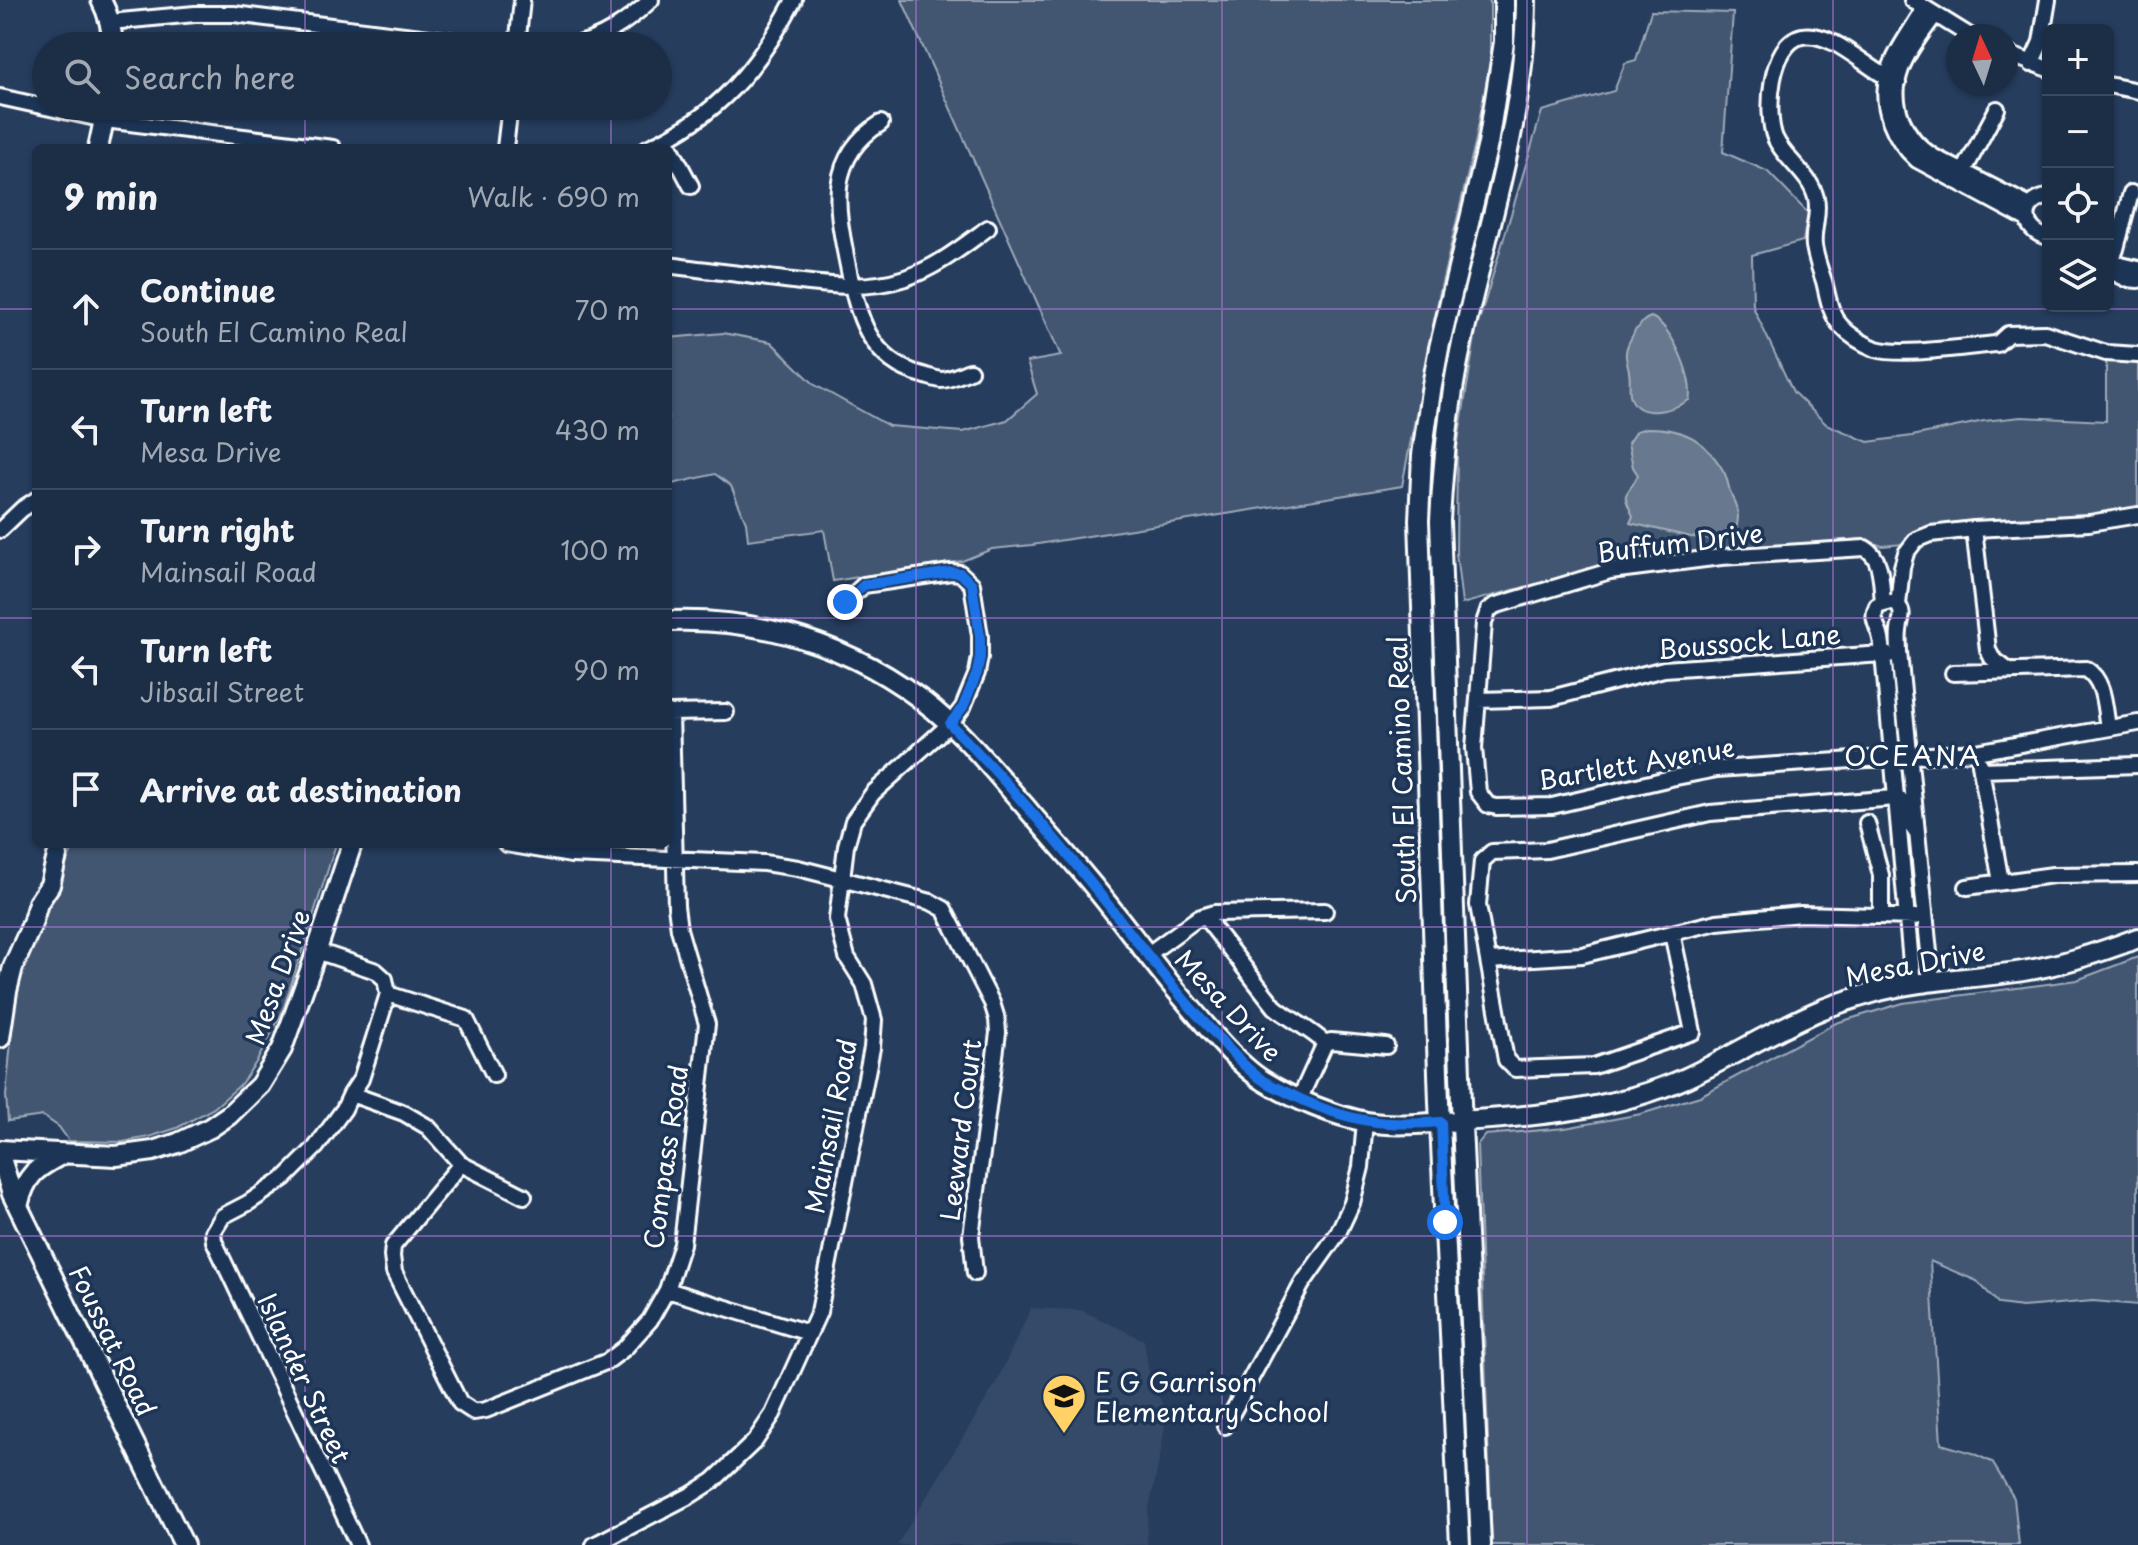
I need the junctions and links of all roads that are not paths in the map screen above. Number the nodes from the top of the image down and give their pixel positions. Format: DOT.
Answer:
graph roads {
  1 [pos="101,0"];
  2 [pos="522,0"];
  3 [pos="651,0"];
  4 [pos="794,0"];
  5 [pos="1504,0"];
  6 [pos="1526,0"];
  7 [pos="2048,0"];
  8 [pos="1924,8"];
  9 [pos="110,22"];
  10 [pos="1950,24"];
  11 [pos="111,32"];
  12 [pos="380,32"];
  13 [pos="519,32"];
  14 [pos="608,32"];
  15 [pos="2018,58"];
  16 [pos="2031,64"];
  17 [pos="2042,67"];
  18 [pos="1892,80"];
  19 [pos="2114,86"];
  20 [pos="2138,91"];
  21 [pos="0,97"];
  22 [pos="32,102"];
  23 [pos="1997,109"];
  24 [pos="104,120"];
  25 [pos="151,120"];
  26 [pos="508,120"];
  27 [pos="881,123"];
  28 [pos="666,139"];
  29 [pos="99,144"];
  30 [pos="307,144"];
  31 [pos="505,144"];
  32 [pos="655,144"];
  33 [pos="669,144"];
  34 [pos="672,150"];
  35 [pos="1960,178"];
  36 [pos="691,186"];
  37 [pos="2131,193"];
  38 [pos="2042,197"];
  39 [pos="2029,212"];
  40 [pos="988,228"];
  41 [pos="2042,236"];
  42 [pos="2114,248"];
  43 [pos="672,265"];
  44 [pos="2114,265"];
  45 [pos="2114,268"];
  46 [pos="2138,269"];
  47 [pos="2138,280"];
  48 [pos="851,286"];
  49 [pos="2138,355"];
  50 [pos="970,371"];
  51 [pos="32,503"];
  52 [pos="2138,515"];
  53 [pos="1974,529"];
  54 [pos="0,530"];
  55 [pos="845,602"];
  56 [pos="1891,604"];
  57 [pos="672,621"];
  58 [pos="1883,654"];
  59 [pos="2009,671"];
  60 [pos="1953,673"];
  61 [pos="1903,690"];
  62 [pos="1478,700"];
  63 [pos="726,712"];
  64 [pos="672,713"];
  65 [pos="2138,723"];
  66 [pos="950,724"];
  67 [pos="2108,727"];
  68 [pos="1976,752"];
  69 [pos="1909,756"];
  70 [pos="1892,757"];
  71 [pos="2138,765"];
  72 [pos="1981,770"];
  73 [pos="672,786"];
  74 [pos="1895,798"];
  75 [pos="1867,823"];
  76 [pos="1917,834"];
  77 [pos="351,848"];
  78 [pos="530,848"];
  79 [pos="60,850"];
  80 [pos="674,859"];
  81 [pos="2138,874"];
  82 [pos="841,879"];
  83 [pos="2001,882"];
  84 [pos="1967,887"];
  85 [pos="1325,911"];
  86 [pos="1881,915"];
  87 [pos="1907,915"];
  88 [pos="1204,916"];
  89 [pos="1672,933"];
  90 [pos="2138,938"];
  91 [pos="1928,948"];
  92 [pos="317,951"];
  93 [pos="1147,955"];
  94 [pos="1488,961"];
  95 [pos="1923,983"];
  96 [pos="0,984"];
  97 [pos="388,994"];
  98 [pos="0,1038"];
  99 [pos="1325,1043"];
  100 [pos="1386,1046"];
  101 [pos="494,1075"];
  102 [pos="351,1094"];
  103 [pos="1300,1098"];
  104 [pos="1365,1121"];
  105 [pos="1462,1121"];
  106 [pos="1441,1122"];
  107 [pos="0,1152"];
  108 [pos="65,1153"];
  109 [pos="461,1164"];
  110 [pos="524,1196"];
  111 [pos="18,1206"];
  112 [pos="975,1273"];
  113 [pos="667,1290"];
  114 [pos="809,1333"];
  115 [pos="1225,1426"];
  116 [pos="184,1545"];
  117 [pos="358,1545"];
  118 [pos="594,1545"];
  119 [pos="1460,1545"];
  120 [pos="1481,1545"];
  1 -- 9 [label="main road"];
  2 -- 13 [label="street"];
  3 -- 14 [label="street"];
  4 -- 28 [label="street"];
  5 -- 106 [label="main road, South El Camino Real"];
  6 -- 105 [label="main road, South El Camino Real"];
  7 -- 16 [label="street"];
  8 -- 10 [label="street"];
  8 -- 18 [label="street"];
  9 -- 11 [label="main road"];
  9 -- 12 [label="street"];
  15 -- 16 [label="street"];
  16 -- 17 [label="street"];
  18 -- 35 [label="street"];
  18 -- 49 [label="street"];
  19 -- 20 [label="street"];
  21 -- 22 [label="street"];
  23 -- 35 [label="street"];
  24 -- 29 [label="main road"];
  25 -- 30 [label="street"];
  26 -- 31 [label="street"];
  27 -- 48 [label="street"];
  28 -- 32 [label="street"];
  28 -- 33 [label="street"];
  34 -- 36 [label="street"];
  35 -- 39 [label="street"];
  37 -- 42 [label="street"];
  38 -- 39 [label="street"];
  39 -- 41 [label="street"];
  40 -- 48 [label="street"];
  43 -- 48 [label="street"];
  44 -- 46 [label="street"];
  45 -- 47 [label="street"];
  48 -- 50 [label="street"];
  51 -- 54 [label="street"];
  52 -- 53 [label="street"];
  53 -- 56 [label="street"];
  53 -- 59 [label="street"];
  55 -- 66 [label="street, Mainsail Road"];
  56 -- 58 [label="street"];
  56 -- 61 [label="street"];
  56 -- 62 [label="street, Buffum Drive"];
  57 -- 66 [label="main road, Mesa Drive"];
  58 -- 61 [label="street"];
  58 -- 62 [label="street, Boussock Lane"];
  58 -- 70 [label="street"];
  59 -- 60 [label="street"];
  59 -- 67 [label="street"];
  61 -- 69 [label="street"];
  62 -- 70 [label="street, Bartlett Avenue"];
  63 -- 64 [label="street"];
  65 -- 67 [label="street, Bartlett Avenue"];
  66 -- 82 [label="street, Mainsail Road"];
  66 -- 93 [label="main road, Mesa Drive"];
  67 -- 68 [label="street, Bartlett Avenue"];
  68 -- 69 [label="street, Bartlett Avenue"];
  68 -- 72 [label="street"];
  69 -- 70 [label="street, Bartlett Avenue"];
  69 -- 76 [label="street"];
  70 -- 74 [label="street"];
  71 -- 72 [label="street"];
  72 -- 83 [label="street"];
  73 -- 80 [label="street, Compass Road"];
  74 -- 76 [label="street"];
  74 -- 87 [label="street"];
  74 -- 94 [label="street"];
  75 -- 86 [label="street"];
  76 -- 91 [label="street"];
  77 -- 92 [label="main road, Mesa Drive"];
  78 -- 80 [label="street"];
  79 -- 96 [label="main road"];
  79 -- 98 [label="main road"];
  80 -- 82 [label="street"];
  80 -- 113 [label="street, Compass Road"];
  81 -- 83 [label="street"];
  82 -- 112 [label="street, Leeward Court"];
  82 -- 114 [label="street, Mainsail Road"];
  83 -- 84 [label="street"];
  85 -- 88 [label="street"];
  86 -- 87 [label="street"];
  86 -- 89 [label="street"];
  87 -- 91 [label="street"];
  87 -- 95 [label="street"];
  88 -- 93 [label="street"];
  88 -- 99 [label="street"];
  89 -- 94 [label="street"];
  89 -- 94 [label="street"];
  90 -- 95 [label="main road, Mesa Drive"];
  91 -- 95 [label="street"];
  92 -- 97 [label="street"];
  92 -- 108 [label="main road, Mesa Drive"];
  93 -- 103 [label="main road, Mesa Drive"];
  95 -- 105 [label="main road, Mesa Drive"];
  97 -- 101 [label="street"];
  97 -- 102 [label="street"];
  99 -- 100 [label="street"];
  99 -- 103 [label="street"];
  102 -- 109 [label="street"];
  102 -- 117 [label="street, Islander Street"];
  103 -- 104 [label="main road, Mesa Drive"];
  104 -- 106 [label="main road, Mesa Drive"];
  104 -- 115 [label="street"];
  105 -- 106 [label="main road, Mesa Drive"];
  105 -- 120 [label="main road, South El Camino Real"];
  106 -- 119 [label="main road, South El Camino Real"];
  107 -- 108 [label="main road, Mesa Drive"];
  107 -- 111 [label="main road, Foussat Road"];
  108 -- 111 [label="main road"];
  109 -- 110 [label="street"];
  109 -- 113 [label="street, Compass Road"];
  111 -- 116 [label="main road, Foussat Road"];
  113 -- 114 [label="street"];
  114 -- 118 [label="street, Mainsail Road"];
}
